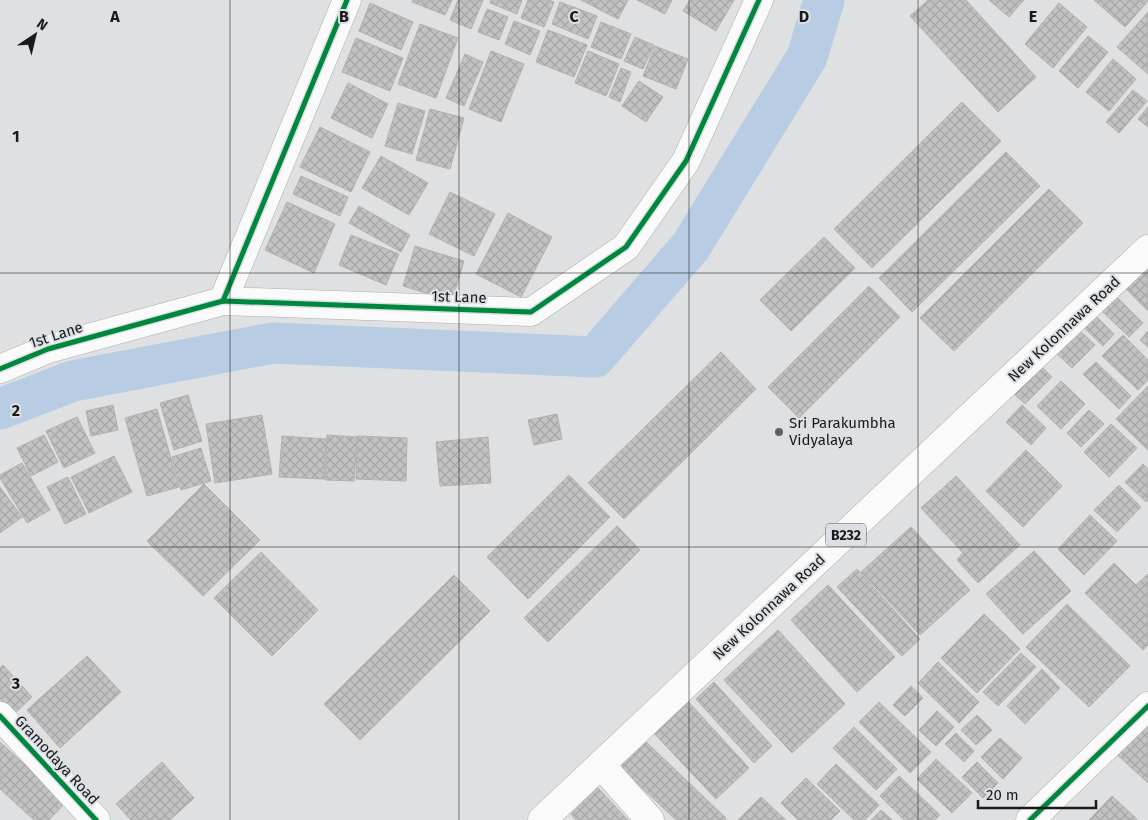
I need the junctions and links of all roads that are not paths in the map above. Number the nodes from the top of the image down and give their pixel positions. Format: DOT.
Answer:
graph roads {
  1 [pos="347,0"];
  2 [pos="759,0"];
  3 [pos="1148,249"];
  4 [pos="223,301"];
  5 [pos="0,369"];
  6 [pos="1148,706"];
  7 [pos="0,716"];
  8 [pos="602,766"];
  9 [pos="93,819"];
  10 [pos="542,820"];
  11 [pos="650,820"];
  12 [pos="1030,820"];
  1 -- 4 [label="street"];
  2 -- 4 [label="street, 1st Lane"];
  3 -- 8 [label="street, New Kolonnawa Road / B232"];
  4 -- 5 [label="street, 1st Lane"];
  6 -- 12 [label="street"];
  7 -- 9 [label="street, Gramodaya Road"];
  8 -- 10 [label="street, New Kolonnawa Road / B232"];
  8 -- 11 [label="street"];
}
